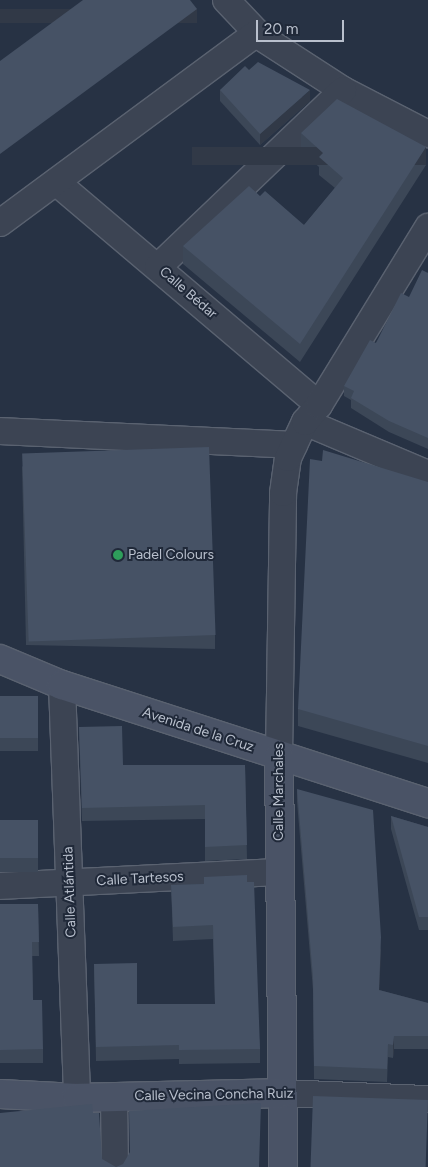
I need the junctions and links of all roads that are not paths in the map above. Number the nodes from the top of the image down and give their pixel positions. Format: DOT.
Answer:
graph roads {
  1 [pos="226,0"];
  2 [pos="257,33"];
  3 [pos="343,90"];
  4 [pos="428,134"];
  5 [pos="56,182"];
  6 [pos="0,223"];
  7 [pos="428,227"];
  8 [pos="158,268"];
  9 [pos="312,413"];
  10 [pos="0,431"];
  11 [pos="294,445"];
  12 [pos="428,474"];
  13 [pos="0,659"];
  14 [pos="62,685"];
  15 [pos="279,756"];
  16 [pos="428,803"];
  17 [pos="280,872"];
  18 [pos="69,883"];
  19 [pos="0,886"];
  20 [pos="282,1093"];
  21 [pos="0,1094"];
  22 [pos="114,1097"];
  23 [pos="77,1098"];
  24 [pos="428,1099"];
  25 [pos="115,1167"];
  26 [pos="283,1167"];
  1 -- 2 [label="street"];
  2 -- 3 [label="street"];
  2 -- 5 [label="street"];
  3 -- 4 [label="street"];
  3 -- 8 [label="street"];
  5 -- 6 [label="street"];
  5 -- 8 [label="street, Calle Bédar"];
  7 -- 9 [label="street, Calle Marchales"];
  8 -- 9 [label="street, Calle Bédar"];
  9 -- 11 [label="street, Calle Marchales"];
  9 -- 12 [label="street, Calle Bédar"];
  10 -- 11 [label="street"];
  11 -- 15 [label="street, Calle Marchales"];
  13 -- 14 [label="street, Avenida de la Cruz"];
  14 -- 15 [label="street, Avenida de la Cruz"];
  14 -- 18 [label="street, Calle Atlántida"];
  15 -- 16 [label="street, Avenida de la Cruz"];
  15 -- 17 [label="street, Calle Marchales"];
  17 -- 18 [label="street, Calle Tartesos"];
  17 -- 20 [label="street, Calle Marchales"];
  18 -- 19 [label="street, Calle Tartesos"];
  18 -- 23 [label="street, Calle Atlántida"];
  20 -- 22 [label="street, Calle Vecina Concha Ruiz"];
  20 -- 24 [label="street, Calle Vecina Concha Ruiz"];
  20 -- 26 [label="street, Calle Marchales"];
  21 -- 23 [label="street, Calle Vecina Concha Ruiz"];
  22 -- 23 [label="street, Calle Vecina Concha Ruiz"];
  22 -- 25 [label="street"];
}
